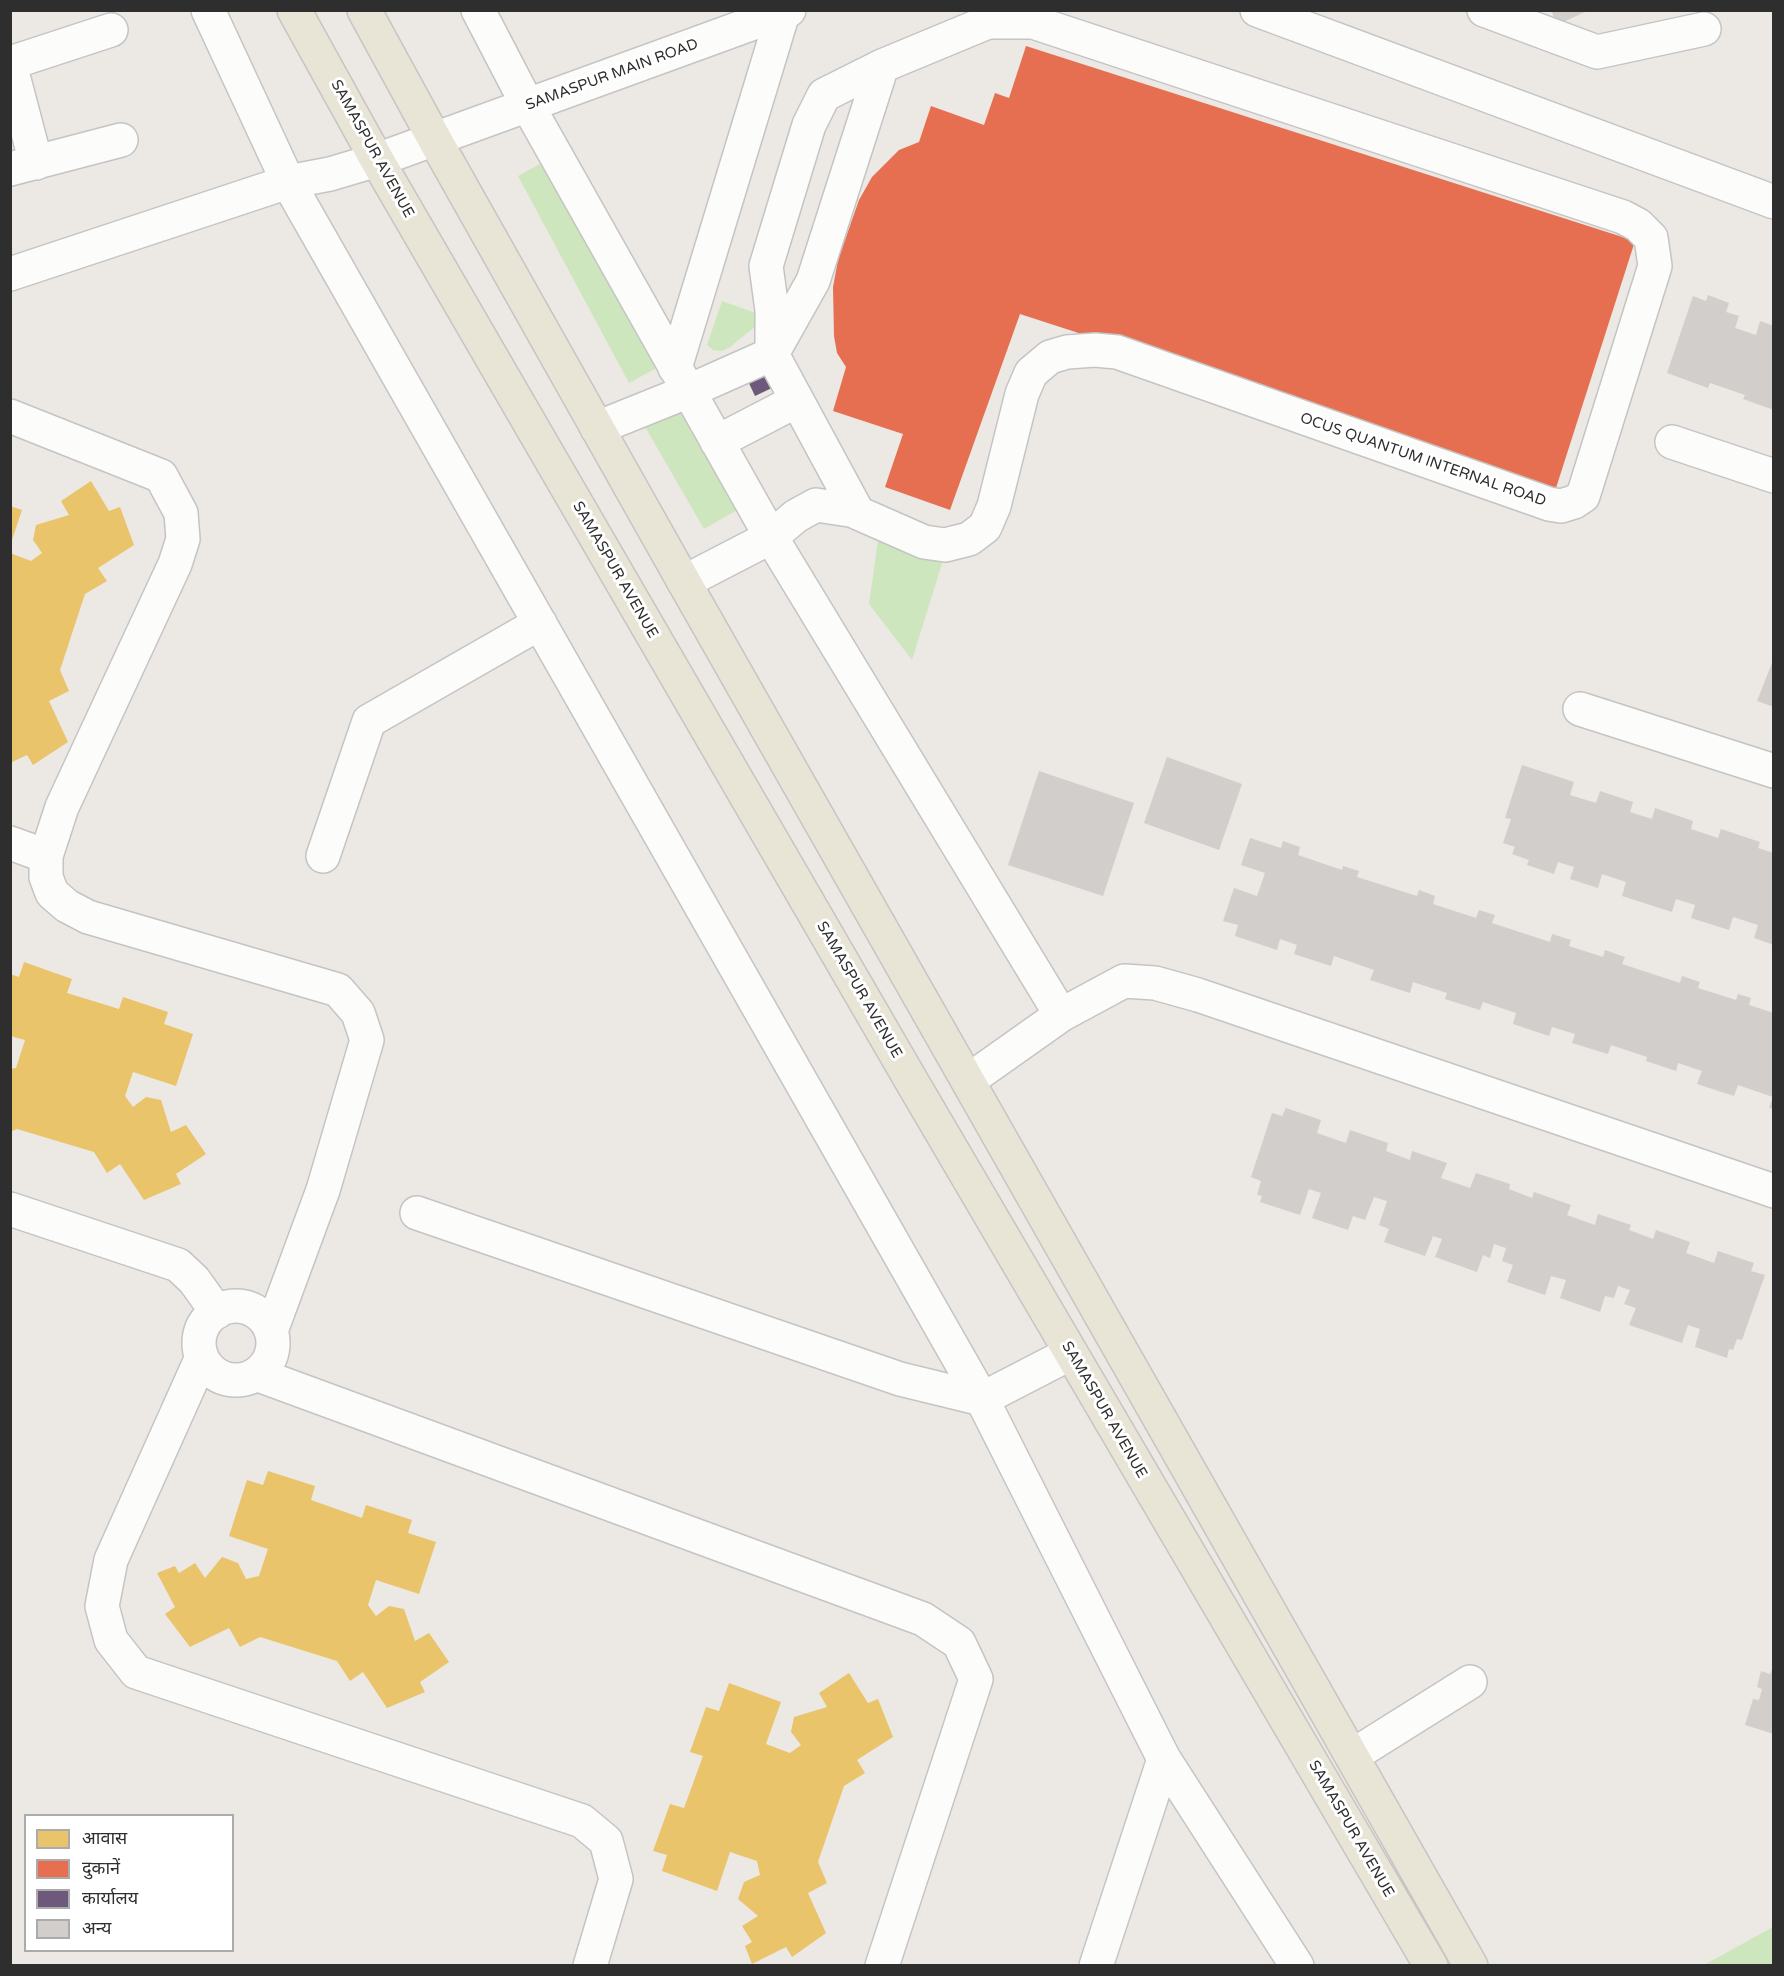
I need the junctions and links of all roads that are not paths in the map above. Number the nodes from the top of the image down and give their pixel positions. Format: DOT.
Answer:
graph roads {
  1 [pos="208,10"];
  2 [pos="294,10"];
  3 [pos="364,10"];
  4 [pos="478,10"];
  5 [pos="1257,10"];
  6 [pos="1484,10"];
  7 [pos="786,12"];
  8 [pos="1704,29"];
  9 [pos="111,30"];
  10 [pos="10,64"];
  11 [pos="882,66"];
  12 [pos="528,106"];
  13 [pos="121,140"];
  14 [pos="435,140"];
  15 [pos="377,160"];
  16 [pos="23,166"];
  17 [pos="288,182"];
  18 [pos="1773,202"];
  19 [pos="10,274"];
  20 [pos="772,354"];
  21 [pos="682,380"];
  22 [pos="796,401"];
  23 [pos="10,416"];
  24 [pos="597,429"];
  25 [pos="717,442"];
  26 [pos="1672,442"];
  27 [pos="1773,476"];
  28 [pos="858,513"];
  29 [pos="771,537"];
  30 [pos="684,582"];
  31 [pos="540,623"];
  32 [pos="1580,709"];
  33 [pos="1773,771"];
  34 [pos="10,843"];
  35 [pos="46,856"];
  36 [pos="323,856"];
  37 [pos="1061,1015"];
  38 [pos="969,1080"];
  39 [pos="1773,1191"];
  40 [pos="10,1209"];
  41 [pos="417,1214"];
  42 [pos="217,1312"];
  43 [pos="271,1331"];
  44 [pos="1071,1353"];
  45 [pos="202,1357"];
  46 [pos="256,1374"];
  47 [pos="982,1399"];
  48 [pos="1470,1682"];
  49 [pos="1352,1756"];
  50 [pos="1164,1759"];
  51 [pos="590,1965"];
  52 [pos="882,1965"];
  53 [pos="1096,1965"];
  54 [pos="1297,1965"];
  55 [pos="1431,1965"];
  56 [pos="1471,1965"];
  1 -- 17 [label="street"];
  2 -- 15 [label="main road, SAMASPUR AVENUE"];
  3 -- 14 [label="main road"];
  4 -- 12 [label="street"];
  5 -- 18 [label="street"];
  6 -- 8 [label="street"];
  7 -- 12 [label="street, SAMASPUR MAIN ROAD"];
  7 -- 21 [label="street"];
  9 -- 10 [label="street"];
  10 -- 16 [label="street"];
  11 -- 20 [label="street"];
  11 -- 20 [label="street, OCUS QUANTUM INTERNAL ROAD"];
  11 -- 28 [label="street, OCUS QUANTUM INTERNAL ROAD"];
  12 -- 14 [label="street, SAMASPUR MAIN ROAD"];
  12 -- 21 [label="street"];
  13 -- 16 [label="street"];
  14 -- 15 [label="street, SAMASPUR MAIN ROAD"];
  14 -- 24 [label="main road"];
  15 -- 17 [label="street, SAMASPUR MAIN ROAD"];
  15 -- 44 [label="main road, SAMASPUR AVENUE"];
  17 -- 19 [label="street, SAMASPUR MAIN ROAD"];
  17 -- 31 [label="street"];
  20 -- 21 [label="street"];
  20 -- 22 [label="street, OCUS QUANTUM INTERNAL ROAD"];
  21 -- 24 [label="street"];
  21 -- 25 [label="street"];
  22 -- 25 [label="street"];
  22 -- 28 [label="street, OCUS QUANTUM INTERNAL ROAD"];
  23 -- 35 [label="street"];
  24 -- 30 [label="main road"];
  25 -- 29 [label="street"];
  26 -- 27 [label="street"];
  28 -- 29 [label="street, OCUS QUANTUM INTERNAL ROAD"];
  29 -- 30 [label="street, OCUS QUANTUM INTERNAL ROAD"];
  29 -- 37 [label="street"];
  30 -- 38 [label="main road"];
  31 -- 36 [label="street"];
  31 -- 47 [label="street"];
  32 -- 33 [label="street"];
  34 -- 35 [label="street"];
  35 -- 43 [label="street"];
  37 -- 38 [label="street"];
  37 -- 39 [label="street"];
  38 -- 49 [label="main road"];
  40 -- 42 [label="street"];
  41 -- 47 [label="street"];
  42 -- 43 [label="street"];
  42 -- 45 [label="street"];
  43 -- 46 [label="street"];
  44 -- 47 [label="street"];
  44 -- 55 [label="main road, SAMASPUR AVENUE"];
  45 -- 46 [label="street"];
  45 -- 51 [label="street"];
  46 -- 52 [label="street"];
  47 -- 50 [label="street"];
  48 -- 49 [label="street"];
  49 -- 56 [label="main road"];
  50 -- 53 [label="street"];
  50 -- 54 [label="street"];
}
